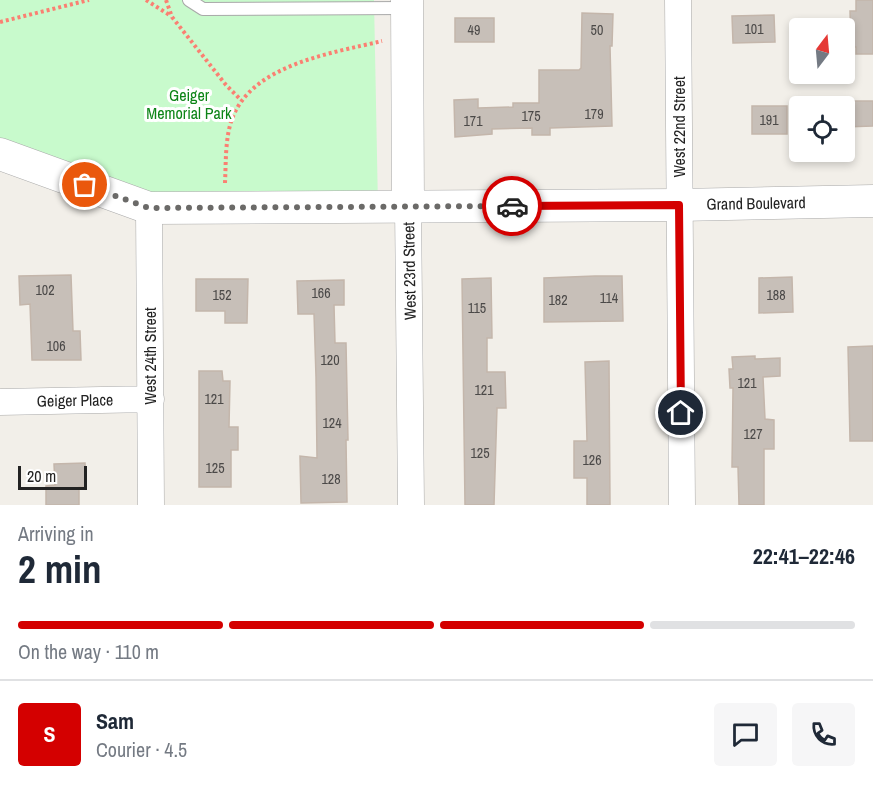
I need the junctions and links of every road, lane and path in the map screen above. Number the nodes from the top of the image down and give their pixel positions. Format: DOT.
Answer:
graph roads {
  1 [pos="89,0"];
  2 [pos="146,0"];
  3 [pos="166,0"];
  4 [pos="189,0"];
  5 [pos="678,0"];
  6 [pos="407,14"];
  7 [pos="171,17"];
  8 [pos="0,22"];
  9 [pos="241,100"];
  10 [pos="0,154"];
  11 [pos="873,201"];
  12 [pos="679,205"];
  13 [pos="408,206"];
  14 [pos="149,208"];
  15 [pos="224,208"];
  16 [pos="151,399"];
  17 [pos="0,402"];
  18 [pos="151,505"];
  19 [pos="411,505"];
  20 [pos="682,505"];
  1 -- 8 [label="path"];
  2 -- 7 [label="path"];
  3 -- 7 [label="path"];
  4 -- 6 [label="lane"];
  5 -- 12 [label="street, West 22nd Street"];
  6 -- 9 [label="path"];
  6 -- 13 [label="street, West 23rd Street"];
  7 -- 9 [label="path"];
  9 -- 15 [label="path"];
  10 -- 14 [label="street, Grand Boulevard"];
  11 -- 12 [label="street, Grand Boulevard"];
  12 -- 13 [label="street, Grand Boulevard"];
  12 -- 20 [label="street, West 22nd Street"];
  13 -- 15 [label="street, Grand Boulevard"];
  13 -- 19 [label="street, West 23rd Street"];
  14 -- 15 [label="street, Grand Boulevard"];
  14 -- 16 [label="street, West 24th Street"];
  16 -- 17 [label="street, Geiger Place"];
  16 -- 18 [label="street, West 24th Street"];
}
